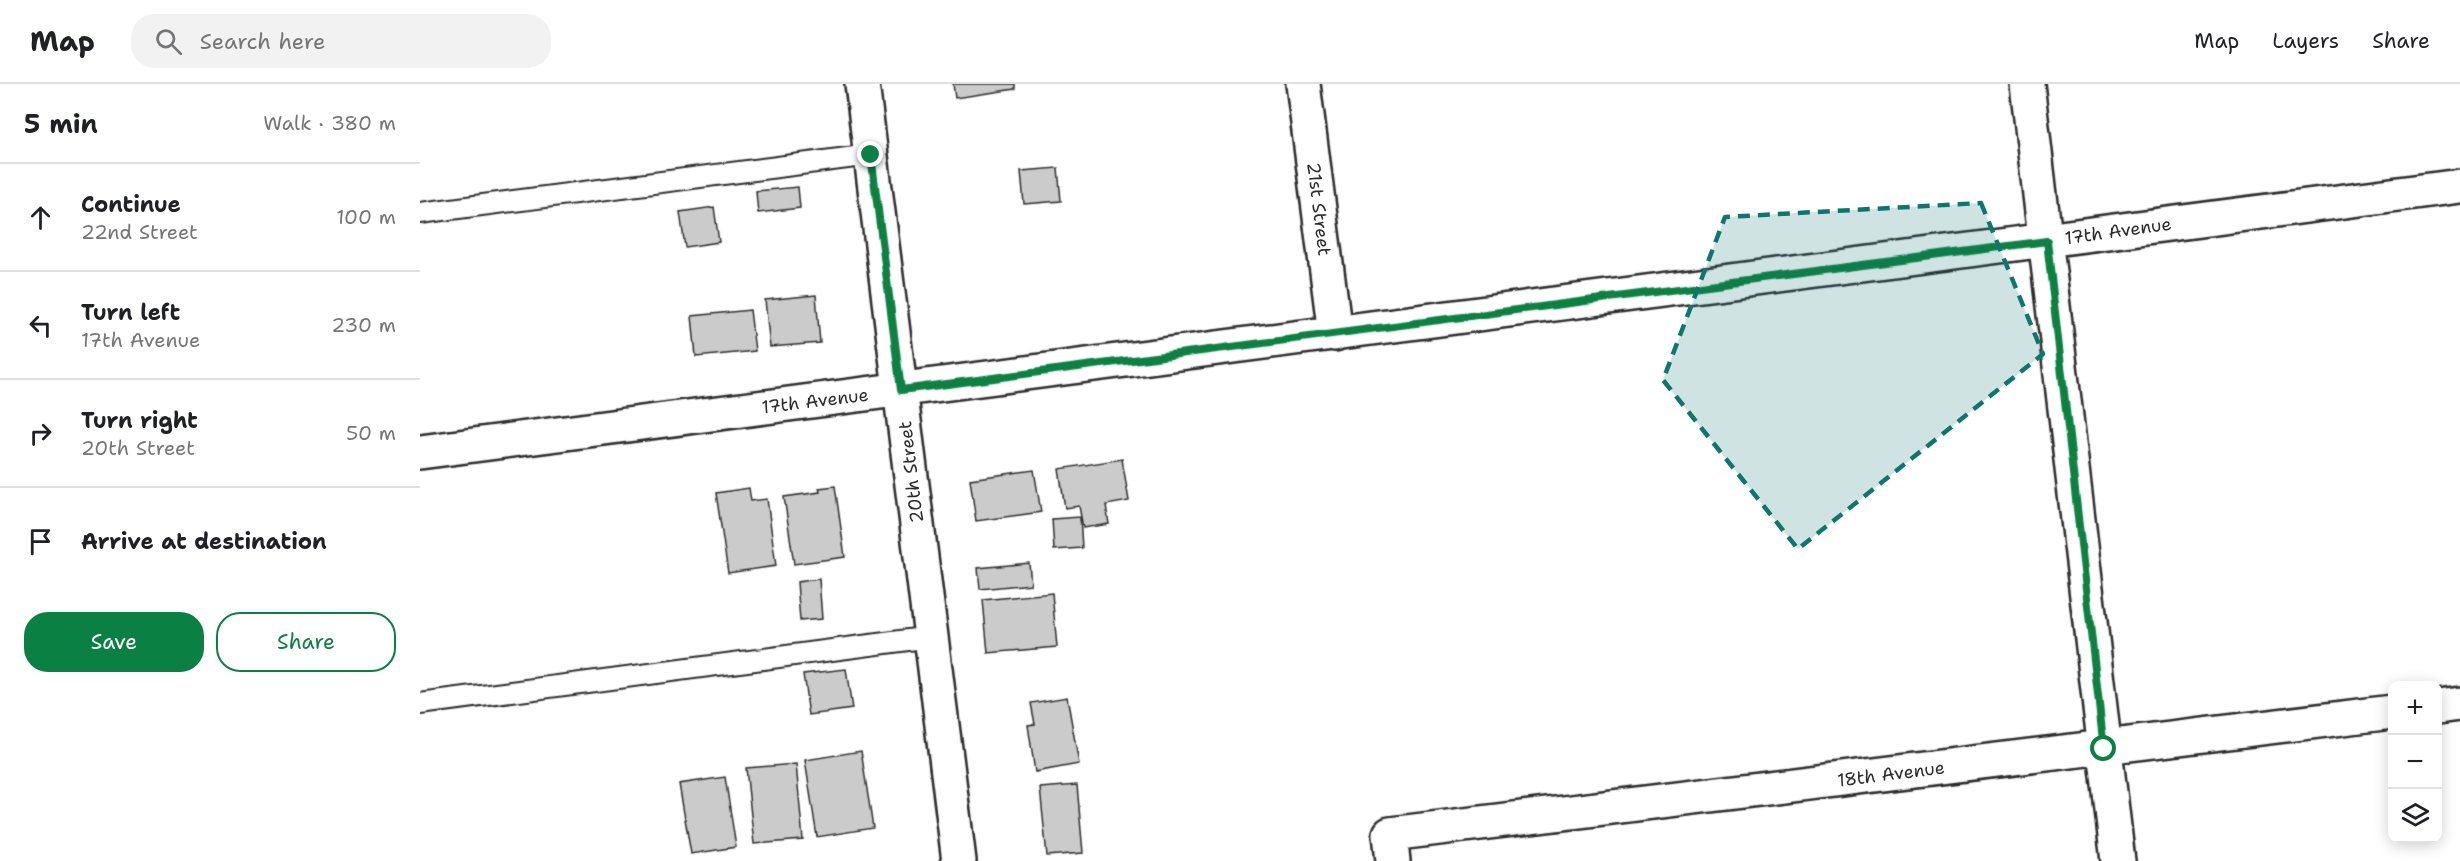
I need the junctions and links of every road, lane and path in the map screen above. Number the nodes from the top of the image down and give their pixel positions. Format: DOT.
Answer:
graph roads {
  1 [pos="862,84"];
  2 [pos="1303,84"];
  3 [pos="2027,84"];
  4 [pos="871,155"];
  5 [pos="2460,186"];
  6 [pos="420,213"];
  7 [pos="2047,241"];
  8 [pos="1335,334"];
  9 [pos="901,390"];
  10 [pos="420,452"];
  11 [pos="931,638"];
  12 [pos="420,704"];
  13 [pos="2460,704"];
  14 [pos="2442,706"];
  15 [pos="2388,713"];
  16 [pos="2104,749"];
  17 [pos="1391,848"];
  18 [pos="959,861"];
  19 [pos="2118,861"];
  1 -- 4 [label="street, 20th Street"];
  2 -- 8 [label="street, 21st Street"];
  3 -- 7 [label="street"];
  4 -- 6 [label="lane"];
  4 -- 9 [label="street, 20th Street"];
  5 -- 7 [label="street, 17th Avenue"];
  7 -- 8 [label="street, 17th Avenue"];
  7 -- 16 [label="street"];
  8 -- 9 [label="street, 17th Avenue"];
  9 -- 10 [label="street, 17th Avenue"];
  9 -- 11 [label="street, 20th Street"];
  11 -- 12 [label="lane"];
  11 -- 18 [label="street, 20th Street"];
  13 -- 14 [label="street"];
  15 -- 16 [label="street, 18th Avenue"];
  16 -- 17 [label="street, 18th Avenue"];
  16 -- 19 [label="street"];
}
